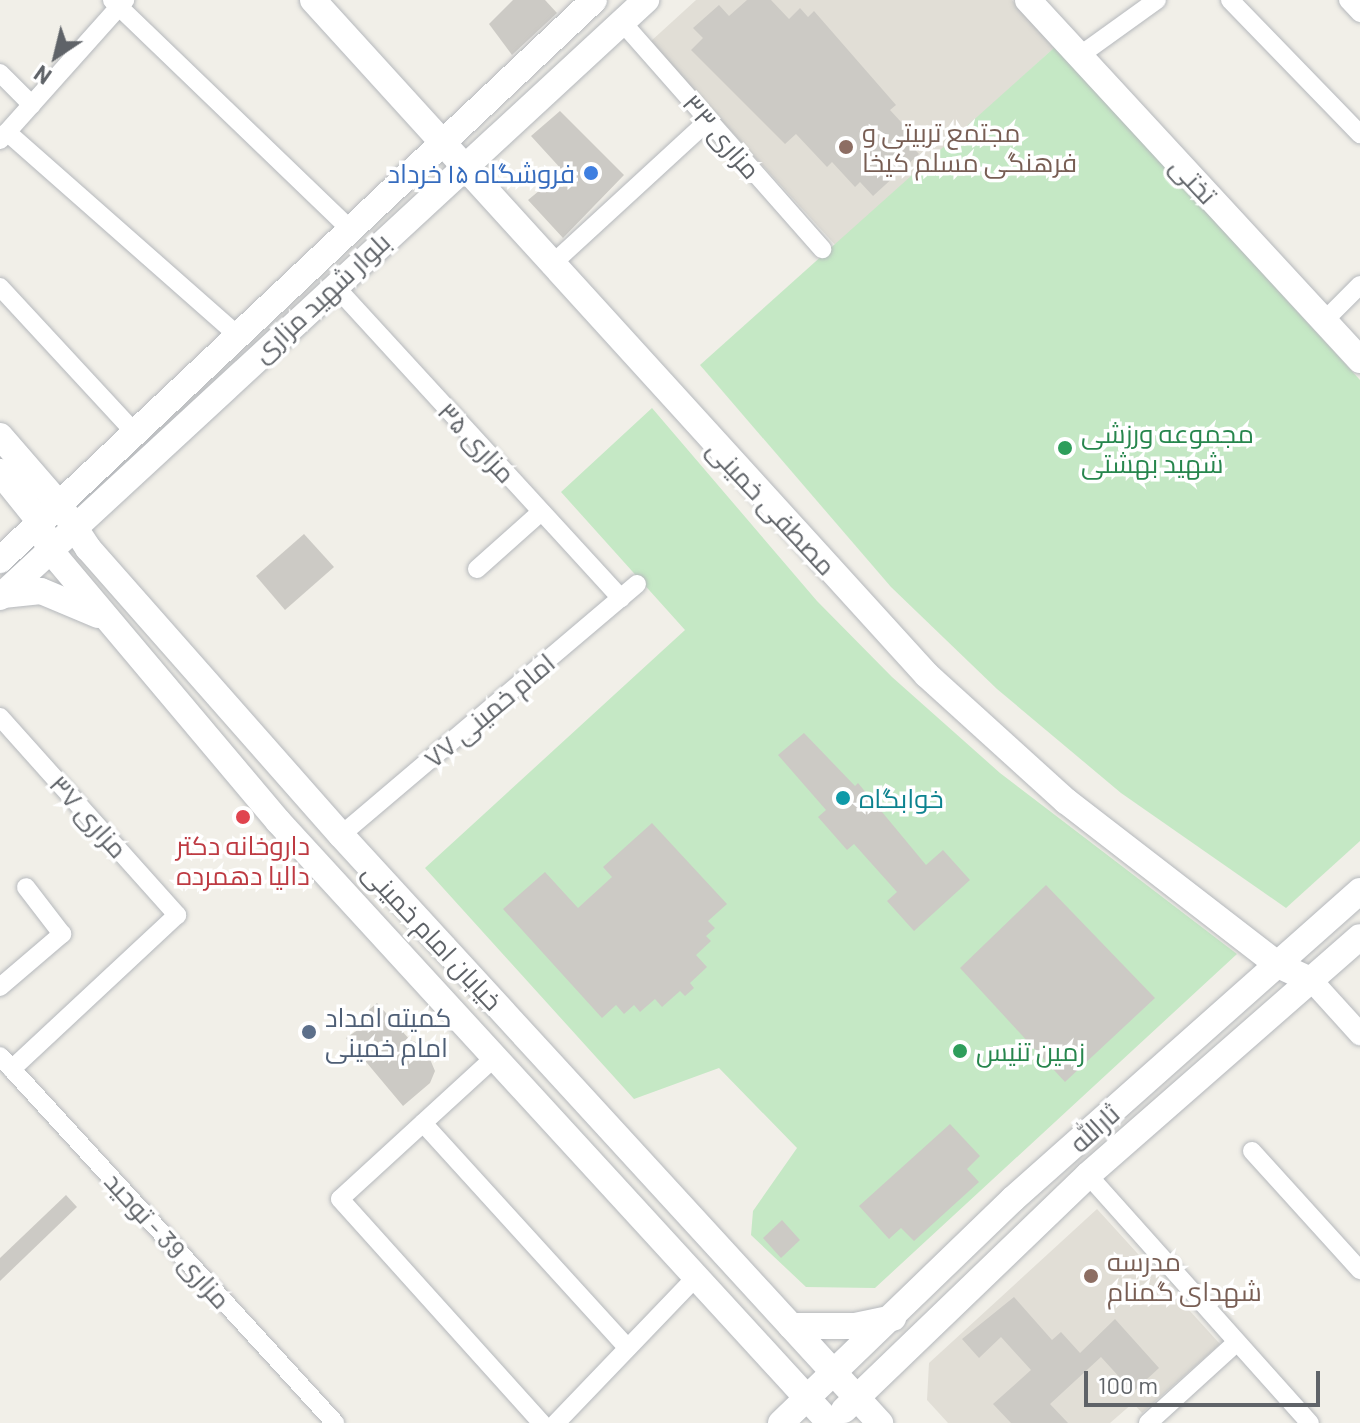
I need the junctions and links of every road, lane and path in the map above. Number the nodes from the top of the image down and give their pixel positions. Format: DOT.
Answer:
graph roads {
  1 [pos="313,0"];
  2 [pos="646,0"];
  3 [pos="1028,0"];
  4 [pos="1157,0"];
  5 [pos="1230,0"];
  6 [pos="118,2"];
  7 [pos="582,4"];
  8 [pos="622,22"];
  9 [pos="1079,56"];
  10 [pos="0,73"];
  11 [pos="32,105"];
  12 [pos="709,120"];
  13 [pos="1360,134"];
  14 [pos="4,136"];
  15 [pos="441,143"];
  16 [pos="461,167"];
  17 [pos="351,230"];
  18 [pos="822,249"];
  19 [pos="550,266"];
  20 [pos="334,285"];
  21 [pos="1360,285"];
  22 [pos="0,287"];
  23 [pos="1324,321"];
  24 [pos="237,335"];
  25 [pos="1360,360"];
  26 [pos="135,433"];
  27 [pos="0,436"];
  28 [pos="0,472"];
  29 [pos="541,512"];
  30 [pos="50,513"];
  31 [pos="74,527"];
  32 [pos="49,549"];
  33 [pos="0,560"];
  34 [pos="477,569"];
  35 [pos="637,584"];
  36 [pos="1,596"];
  37 [pos="621,598"];
  38 [pos="111,622"];
  39 [pos="0,717"];
  40 [pos="341,835"];
  41 [pos="26,887"];
  42 [pos="1360,891"];
  43 [pos="1360,937"];
  44 [pos="1278,965"];
  45 [pos="1312,981"];
  46 [pos="0,987"];
  47 [pos="1360,1034"];
  48 [pos="495,1057"];
  49 [pos="6,1062"];
  50 [pos="423,1123"];
  51 [pos="1252,1151"];
  52 [pos="1088,1175"];
  53 [pos="1360,1270"];
  54 [pos="696,1277"];
  55 [pos="893,1318"];
  56 [pos="791,1326"];
  57 [pos="1237,1342"];
  58 [pos="628,1348"];
  59 [pos="836,1374"];
  60 [pos="857,1398"];
  61 [pos="807,1399"];
  62 [pos="335,1423"];
  63 [pos="542,1423"];
  64 [pos="556,1423"];
  65 [pos="781,1423"];
  66 [pos="829,1423"];
  67 [pos="880,1423"];
  68 [pos="1148,1423"];
  69 [pos="1310,1423"];
  1 -- 15 [label="main road, مصطفی خمینی"];
  2 -- 8 [label="main road, بلوار شهید مزاری"];
  3 -- 9 [label="main road, تختی"];
  4 -- 9 [label="street"];
  5 -- 13 [label="street"];
  6 -- 11 [label="street"];
  6 -- 17 [label="street"];
  7 -- 15 [label="main road, بلوار شهید مزاری"];
  8 -- 12 [label="street, مزاری ۳۳"];
  8 -- 16 [label="main road, بلوار شهید مزاری"];
  9 -- 23 [label="main road, تختی"];
  10 -- 11 [label="street"];
  11 -- 14 [label="street"];
  12 -- 18 [label="street, مزاری ۳۳"];
  12 -- 19 [label="street"];
  14 -- 24 [label="street"];
  15 -- 16 [label="main road, مصطفی خمینی"];
  15 -- 17 [label="main road, بلوار شهید مزاری"];
  16 -- 19 [label="main road, مصطفی خمینی"];
  16 -- 20 [label="main road, بلوار شهید مزاری"];
  17 -- 24 [label="main road, بلوار شهید مزاری"];
  19 -- 44 [label="main road, مصطفی خمینی"];
  20 -- 29 [label="street, مزاری ۳۵"];
  20 -- 31 [label="main road, بلوار شهید مزاری"];
  21 -- 23 [label="street"];
  22 -- 26 [label="street"];
  23 -- 25 [label="main road, تختی"];
  24 -- 26 [label="main road, بلوار شهید مزاری"];
  26 -- 30 [label="main road, بلوار شهید مزاری"];
  27 -- 30 [label="main road, خیابان امام خمینی"];
  28 -- 30 [label="main road, خیابان امام خمینی"];
  29 -- 34 [label="street"];
  29 -- 37 [label="street, مزاری ۳۵"];
  30 -- 31 [label="main road, خیابان امام خمینی"];
  30 -- 32 [label="main road, خیابان امام خمینی"];
  30 -- 33 [label="main road, بلوار شهید مزاری"];
  31 -- 32 [label="main road, بلوار شهید مزاری"];
  31 -- 40 [label="main road, خیابان امام خمینی"];
  32 -- 36 [label="main road, بلوار شهید مزاری"];
  32 -- 38 [label="main road, خیابان امام خمینی"];
  35 -- 37 [label="street, امام خمینی ۷۷"];
  36 -- 38 [label="main road"];
  37 -- 40 [label="street, امام خمینی ۷۷"];
  38 -- 48 [label="main road, خیابان امام خمینی"];
  39 -- 49 [label="street, مزاری ۳۷"];
  40 -- 56 [label="main road, خیابان امام خمینی"];
  41 -- 46 [label="street"];
  42 -- 44 [label="main road, ثارالله"];
  43 -- 45 [label="main road, ثارالله"];
  44 -- 45 [label="main road, مصطفی خمینی"];
  44 -- 55 [label="main road, ثارالله"];
  45 -- 47 [label="street"];
  45 -- 52 [label="main road, ثارالله"];
  48 -- 50 [label="street"];
  48 -- 54 [label="main road, خیابان امام خمینی"];
  49 -- 62 [label="street, مزاری 39 - توحید"];
  50 -- 58 [label="street"];
  50 -- 63 [label="street"];
  51 -- 53 [label="street"];
  52 -- 57 [label="street"];
  52 -- 60 [label="main road, ثارالله"];
  54 -- 58 [label="street"];
  54 -- 61 [label="main road, خیابان امام خمینی"];
  55 -- 56 [label="main road"];
  55 -- 59 [label="main road, ثارالله"];
  56 -- 59 [label="main road, خیابان امام خمینی"];
  57 -- 68 [label="street"];
  57 -- 69 [label="street"];
  58 -- 64 [label="street"];
  59 -- 60 [label="main road, خیابان امام خمینی"];
  59 -- 61 [label="main road, ثارالله"];
  60 -- 66 [label="main road, ثارالله"];
  60 -- 67 [label="main road, خیابان امام خمینی"];
  61 -- 65 [label="main road"];
  61 -- 66 [label="main road, خیابان امام خمینی"];
}
